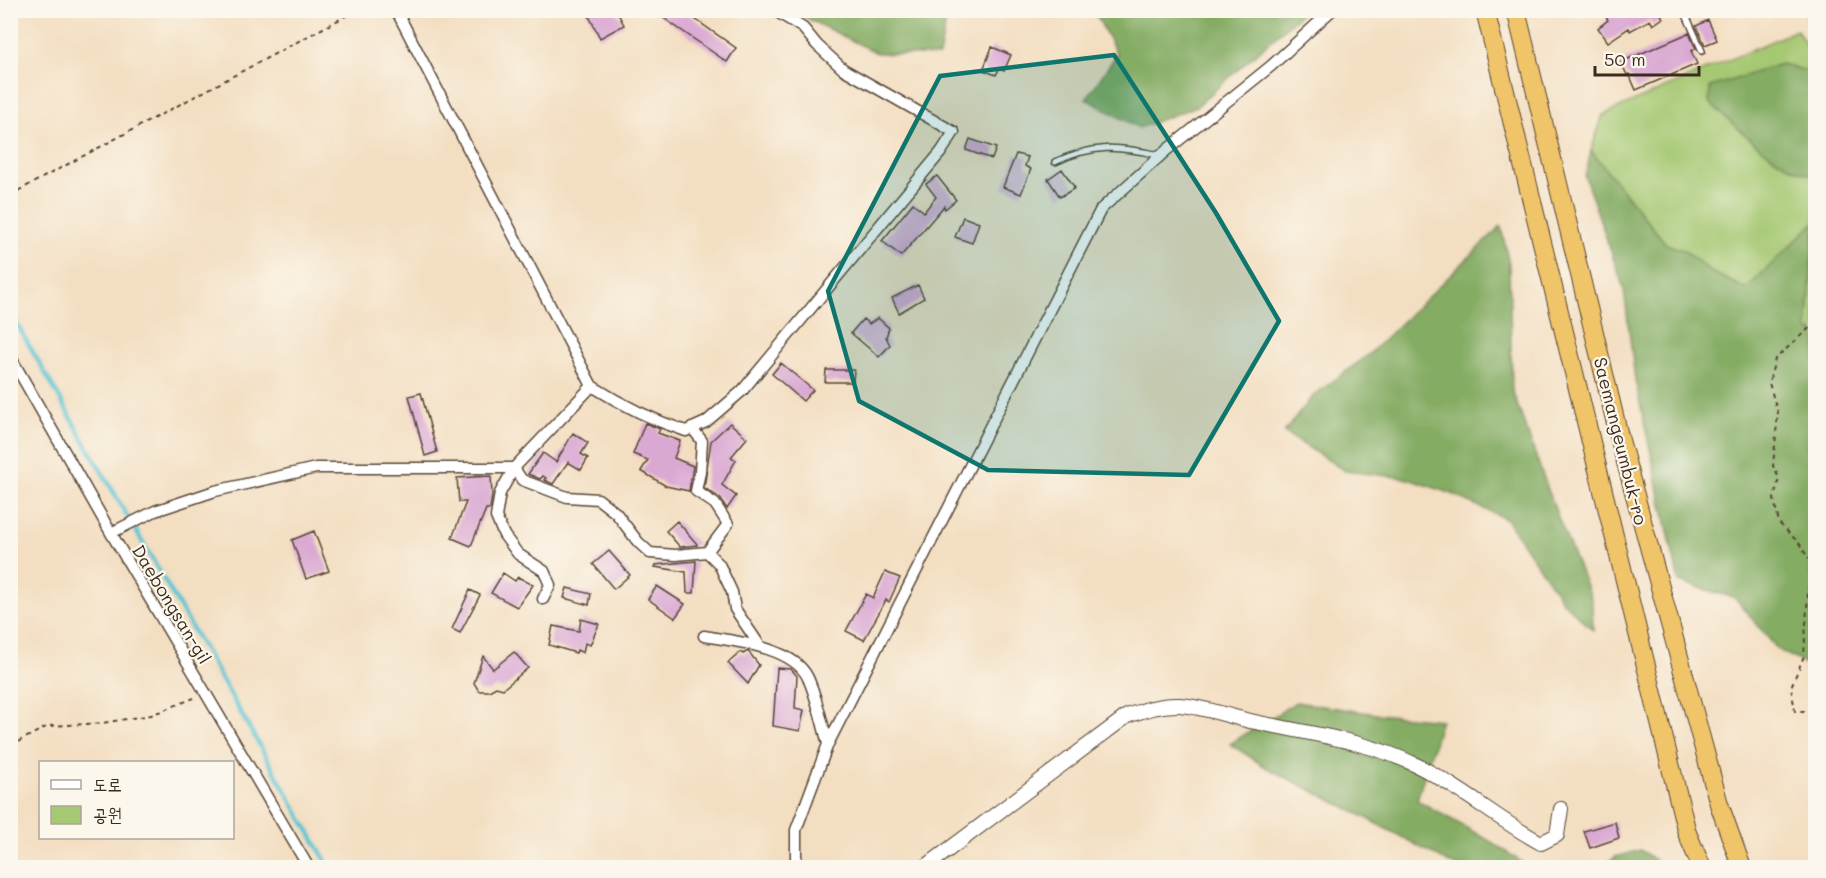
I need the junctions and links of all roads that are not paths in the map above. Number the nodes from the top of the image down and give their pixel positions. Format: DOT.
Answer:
graph roads {
  1 [pos="396,10"];
  2 [pos="774,10"];
  3 [pos="1332,10"];
  4 [pos="1485,10"];
  5 [pos="1516,10"];
  6 [pos="1686,10"];
  7 [pos="1702,51"];
  8 [pos="1160,156"];
  9 [pos="1055,162"];
  10 [pos="10,356"];
  11 [pos="592,386"];
  12 [pos="692,428"];
  13 [pos="514,468"];
  14 [pos="115,531"];
  15 [pos="707,552"];
  16 [pos="543,599"];
  17 [pos="704,636"];
  18 [pos="760,646"];
  19 [pos="828,744"];
  20 [pos="1561,809"];
  21 [pos="309,867"];
  22 [pos="796,867"];
  23 [pos="924,867"];
  24 [pos="1702,867"];
  25 [pos="1742,867"];
  1 -- 11 [label="street"];
  2 -- 12 [label="street"];
  3 -- 8 [label="street"];
  4 -- 24 [label="highway, Saemangeumbuk-ro"];
  5 -- 25 [label="highway, Saemangeumbuk-ro"];
  6 -- 7 [label="lane"];
  8 -- 9 [label="lane"];
  8 -- 19 [label="street"];
  10 -- 14 [label="street, Daebongsan-gil"];
  11 -- 12 [label="street"];
  11 -- 13 [label="street"];
  12 -- 15 [label="street"];
  13 -- 14 [label="street"];
  13 -- 15 [label="street"];
  13 -- 16 [label="street"];
  14 -- 21 [label="street, Daebongsan-gil"];
  15 -- 18 [label="street"];
  17 -- 18 [label="street"];
  18 -- 19 [label="street"];
  19 -- 22 [label="street"];
  20 -- 23 [label="street"];
}
